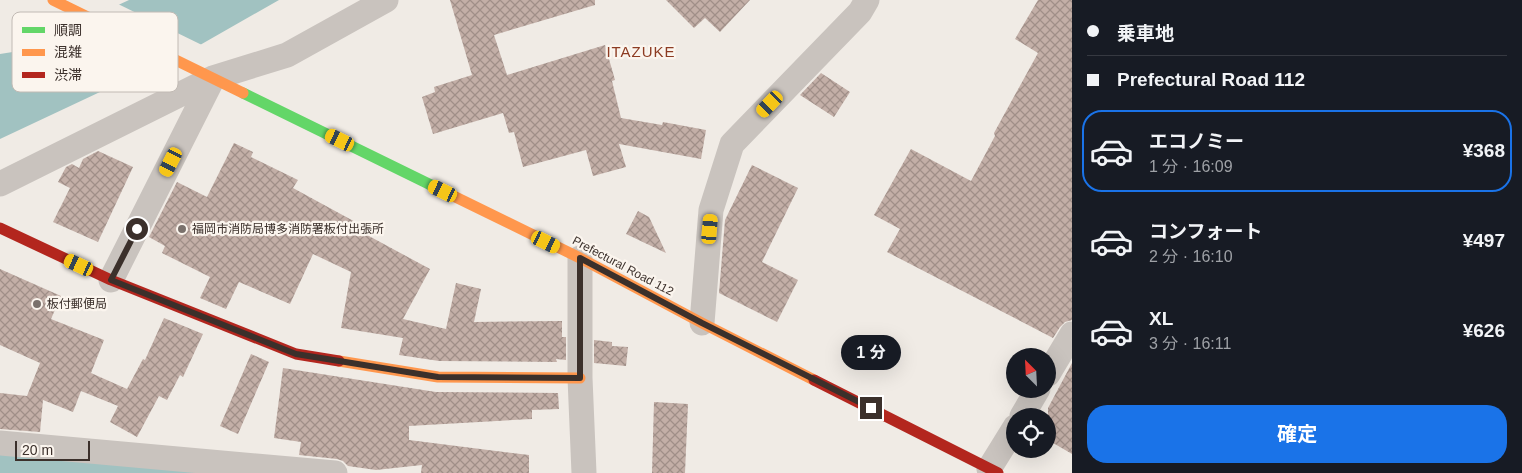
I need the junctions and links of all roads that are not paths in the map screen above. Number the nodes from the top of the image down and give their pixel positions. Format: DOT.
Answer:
graph roads {
  1 [pos="53,0"];
  2 [pos="386,0"];
  3 [pos="867,0"];
  4 [pos="78,12"];
  5 [pos="178,61"];
  6 [pos="210,76"];
  7 [pos="0,184"];
  8 [pos="0,228"];
  9 [pos="580,258"];
  10 [pos="111,280"];
  11 [pos="702,323"];
  12 [pos="1072,334"];
  13 [pos="1056,361"];
  14 [pos="580,378"];
  15 [pos="0,443"];
  16 [pos="1006,446"];
  17 [pos="994,471"];
  18 [pos="335,473"];
  19 [pos="584,473"];
  1 -- 4 [label="main road, Prefectural Road 112"];
  2 -- 6 [label="street"];
  3 -- 11 [label="street"];
  5 -- 6 [label="main road, Prefectural Road 112"];
  6 -- 7 [label="street"];
  6 -- 9 [label="main road, Prefectural Road 112"];
  6 -- 10 [label="street"];
  8 -- 10 [label="main road"];
  9 -- 11 [label="main road, Prefectural Road 112"];
  9 -- 14 [label="street"];
  10 -- 14 [label="main road"];
  11 -- 17 [label="main road, Prefectural Road 112"];
  12 -- 13 [label="street"];
  14 -- 19 [label="street"];
  15 -- 18 [label="street"];
  16 -- 17 [label="street"];
}
